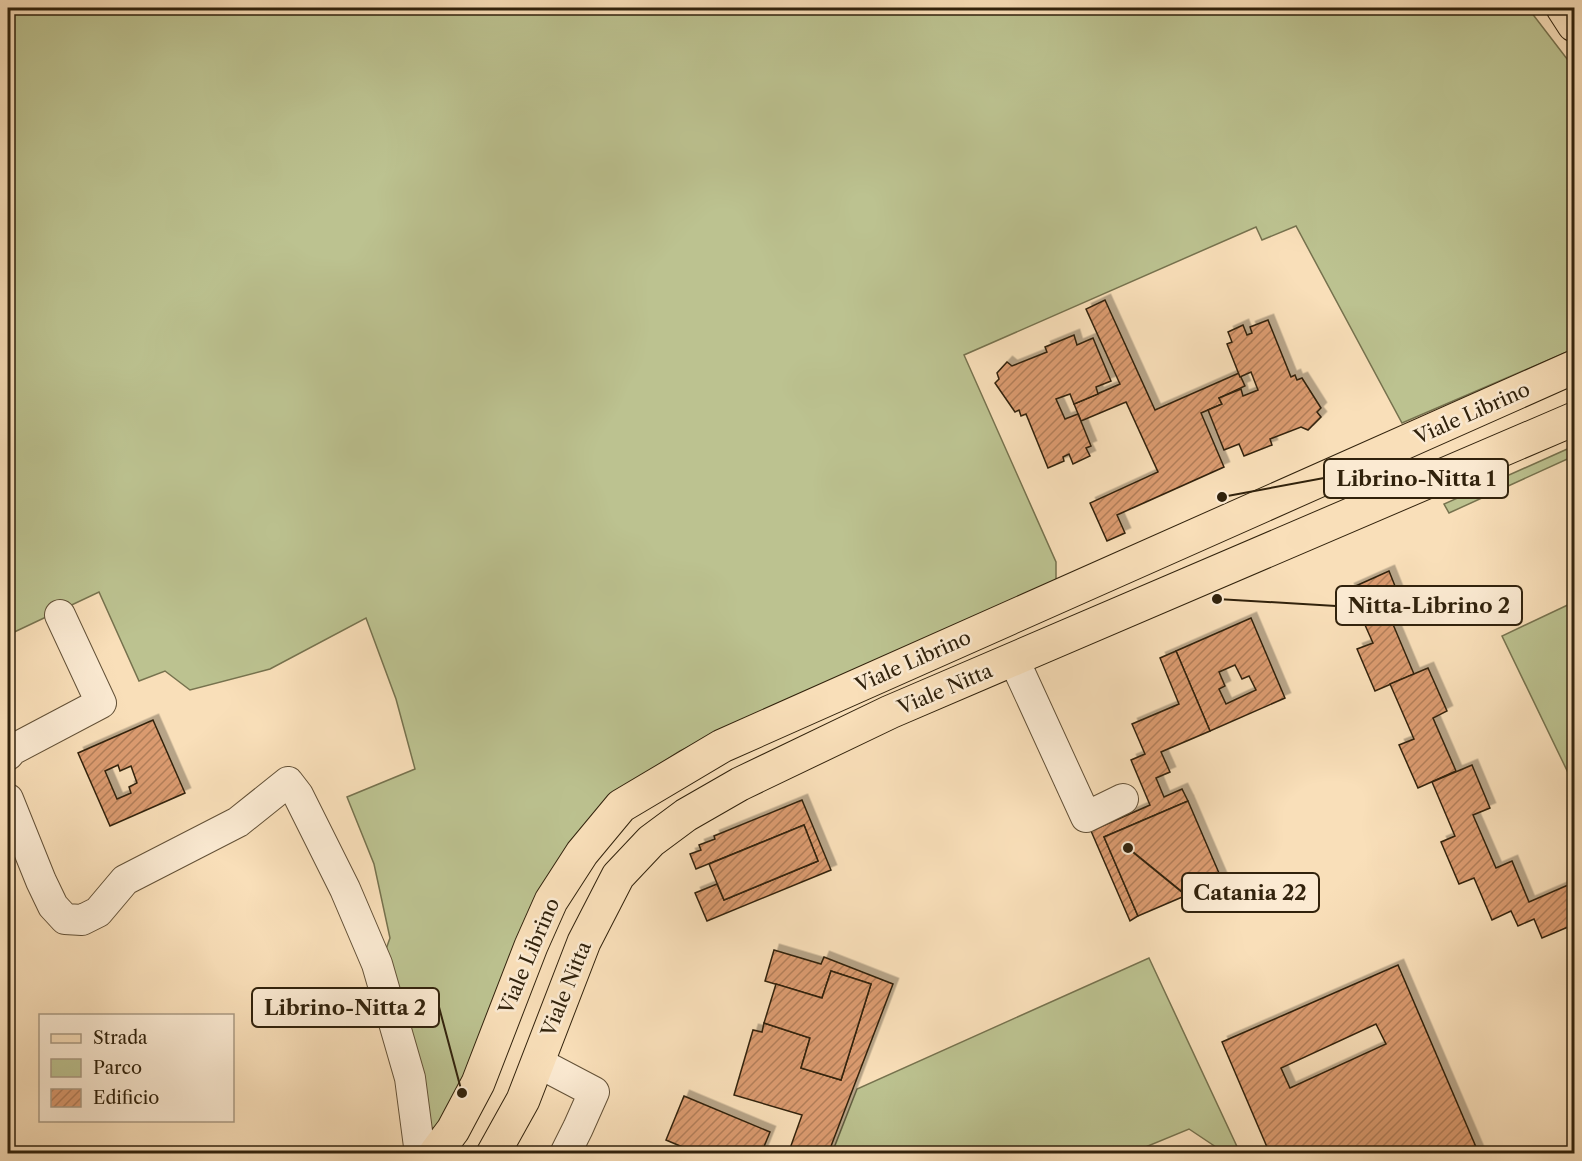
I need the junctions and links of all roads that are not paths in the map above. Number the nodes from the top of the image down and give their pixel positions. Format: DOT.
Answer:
graph roads {
  1 [pos="1575,368"];
  2 [pos="1575,419"];
  3 [pos="60,615"];
  4 [pos="1014,660"];
  5 [pos="8,755"];
  6 [pos="8,799"];
  7 [pos="1123,799"];
  8 [pos="537,1062"];
  9 [pos="420,1154"];
  10 [pos="435,1154"];
  11 [pos="493,1154"];
  12 [pos="565,1154"];
  1 -- 10 [label="main road, Viale Librino"];
  2 -- 4 [label="main road, Viale Nitta"];
  3 -- 5 [label="lane"];
  4 -- 7 [label="lane"];
  4 -- 8 [label="main road, Viale Nitta"];
  6 -- 9 [label="lane"];
  8 -- 11 [label="main road, Viale Nitta"];
  8 -- 12 [label="lane"];
}
